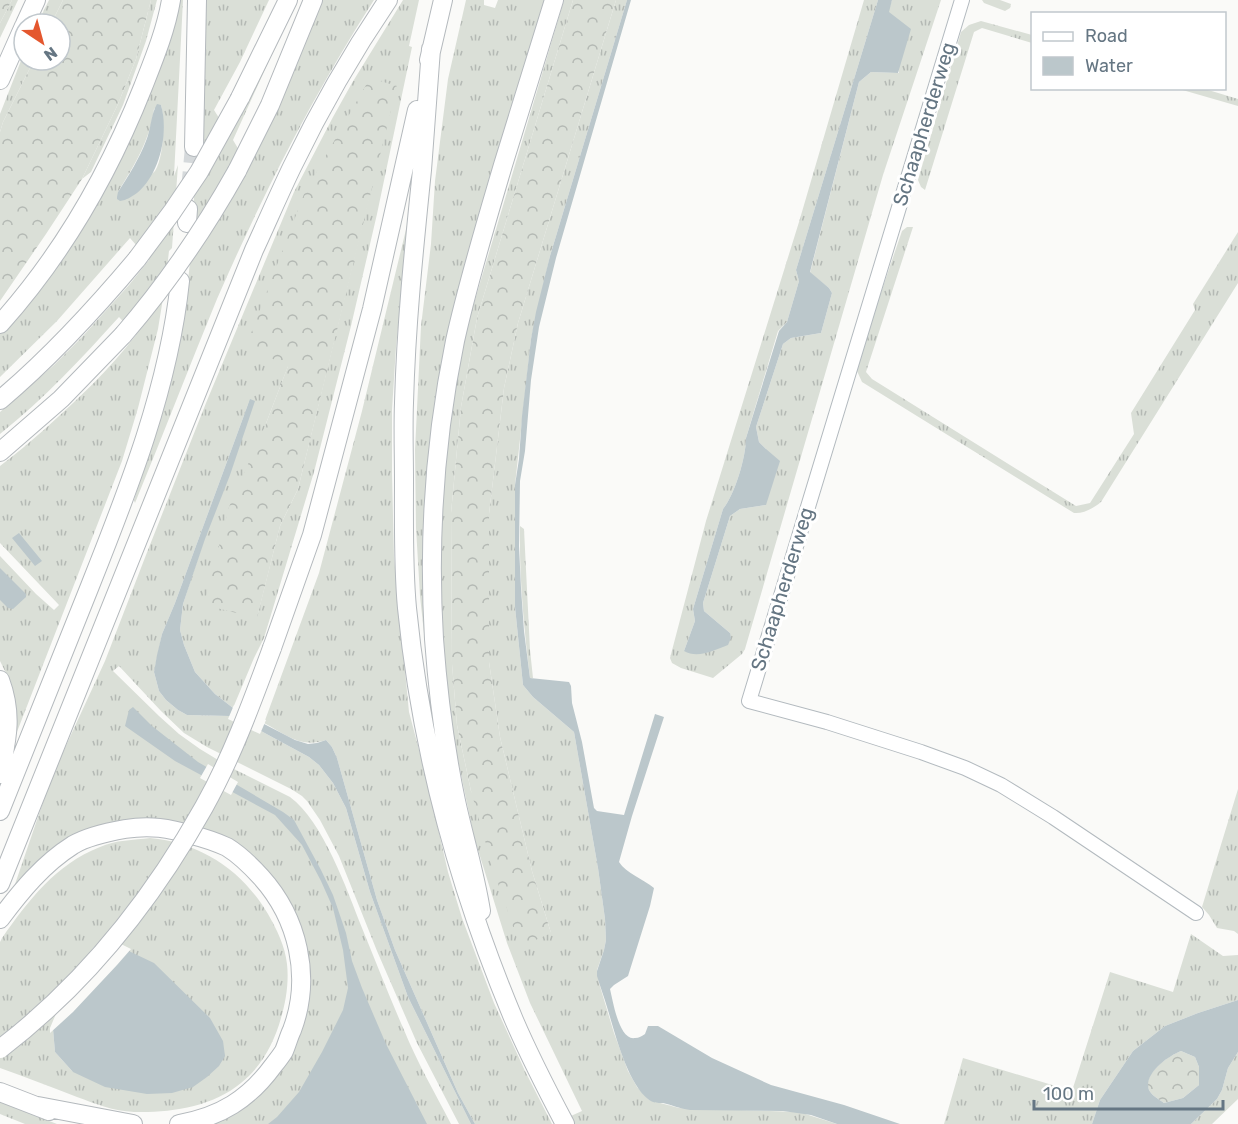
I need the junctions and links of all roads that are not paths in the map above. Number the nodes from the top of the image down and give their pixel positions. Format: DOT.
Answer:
graph roads {
  1 [pos="171,0"];
  2 [pos="197,0"];
  3 [pos="288,0"];
  4 [pos="313,0"];
  5 [pos="388,0"];
  6 [pos="443,0"];
  7 [pos="554,0"];
  8 [pos="962,0"];
  9 [pos="431,49"];
  10 [pos="12,52"];
  11 [pos="0,80"];
  12 [pos="194,147"];
  13 [pos="180,282"];
  14 [pos="0,324"];
  15 [pos="0,400"];
  16 [pos="0,452"];
  17 [pos="0,680"];
  18 [pos="0,774"];
  19 [pos="0,811"];
  20 [pos="0,884"];
  21 [pos="1196,913"];
  22 [pos="0,919"];
  23 [pos="487,954"];
  24 [pos="0,1049"];
  25 [pos="0,1092"];
  26 [pos="38,1106"];
  27 [pos="80,1124"];
  28 [pos="133,1124"];
  29 [pos="179,1124"];
  30 [pos="565,1124"];
  1 -- 14 [label="highway"];
  2 -- 12 [label="highway"];
  3 -- 15 [label="highway, bridge"];
  4 -- 16 [label="highway, bridge"];
  5 -- 20 [label="highway"];
  6 -- 9 [label="highway"];
  7 -- 23 [label="highway"];
  8 -- 21 [label="street, Schaapherderweg"];
  9 -- 23 [label="highway"];
  9 -- 24 [label="highway, bridge"];
  10 -- 11 [label="highway"];
  13 -- 19 [label="highway"];
  17 -- 18 [label="highway"];
  22 -- 29 [label="highway"];
  23 -- 30 [label="highway"];
  25 -- 26 [label="highway"];
  26 -- 27 [label="highway"];
  26 -- 28 [label="highway"];
}
